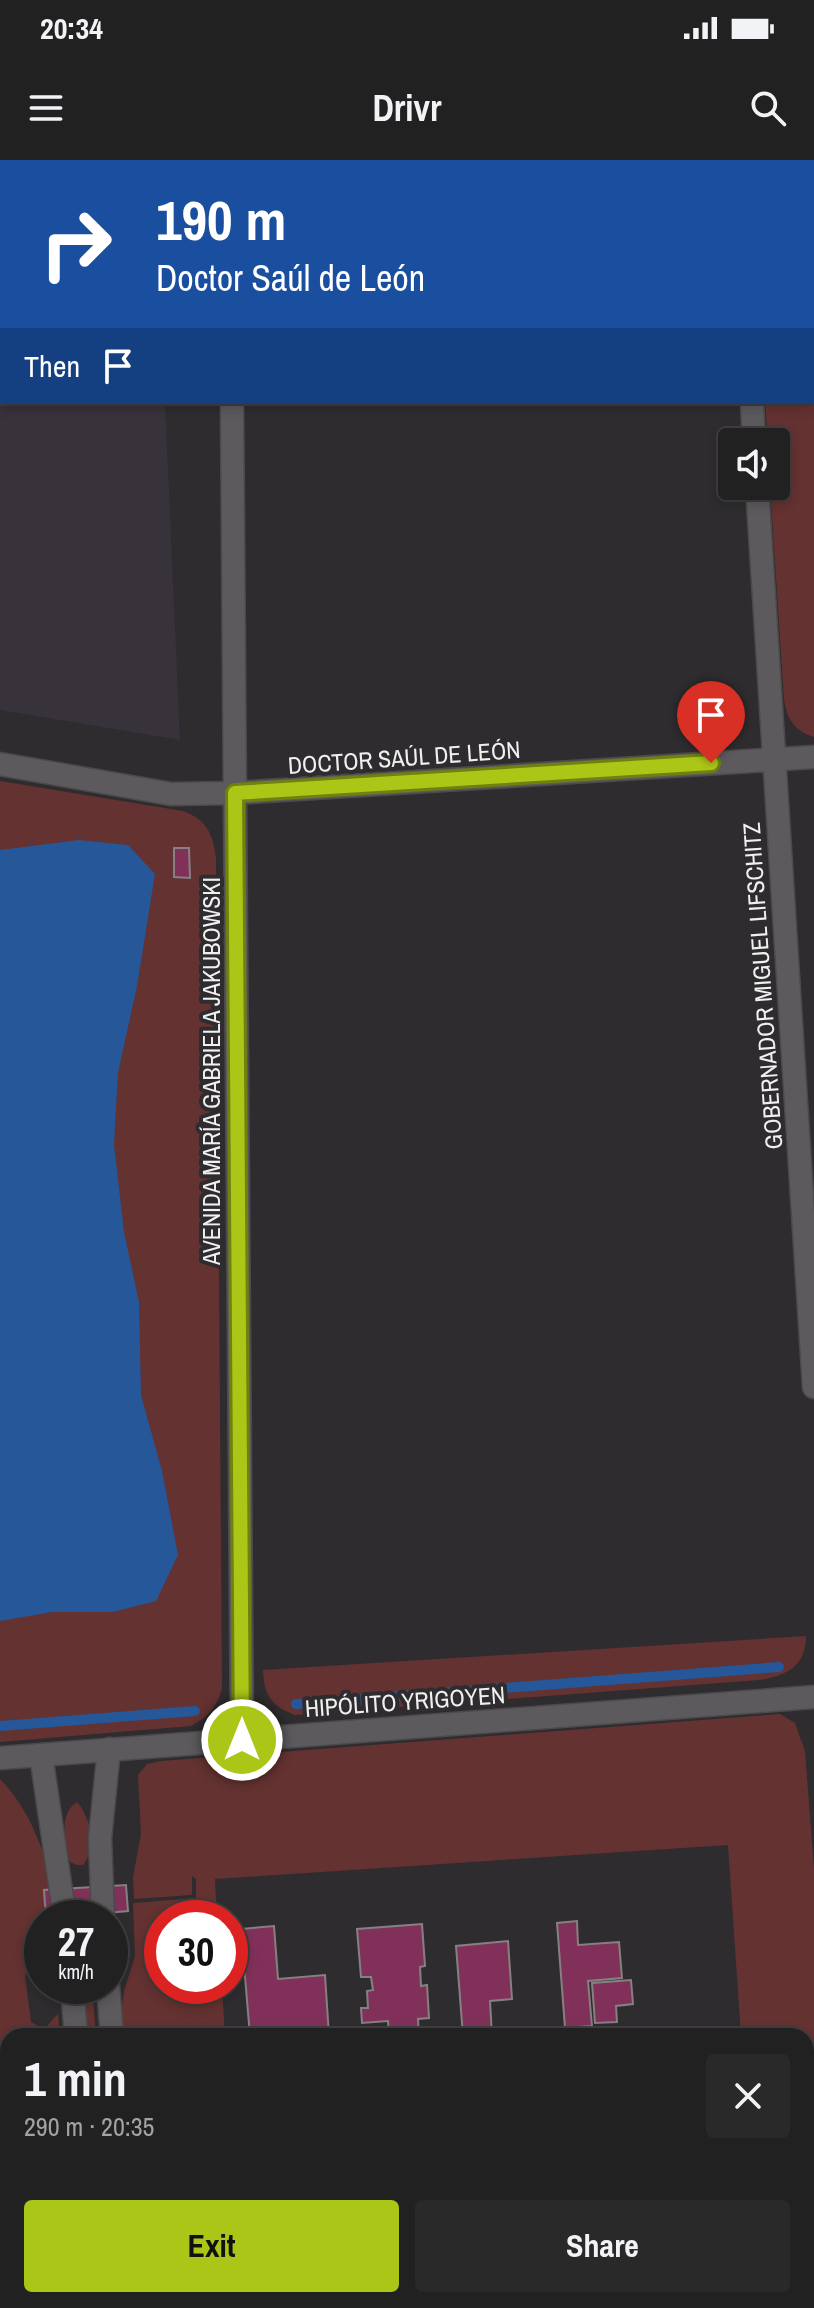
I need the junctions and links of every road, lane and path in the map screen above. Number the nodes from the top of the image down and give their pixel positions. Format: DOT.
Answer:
graph roads {
  1 [pos="232,404"];
  2 [pos="752,404"];
  3 [pos="753,428"];
  4 [pos="758,500"];
  5 [pos="814,757"];
  6 [pos="774,759"];
  7 [pos="0,764"];
  8 [pos="235,793"];
  9 [pos="814,1387"];
  10 [pos="814,1697"];
  11 [pos="242,1740"];
  12 [pos="109,1749"];
  13 [pos="41,1755"];
  14 [pos="0,1758"];
  15 [pos="62,1900"];
  16 [pos="102,1900"];
  17 [pos="73,2004"];
  18 [pos="109,2004"];
  19 [pos="75,2028"];
  20 [pos="111,2028"];
  1 -- 8 [label="street, AVENIDA MARÍA GABRIELA JAKUBOWSKI"];
  2 -- 3 [label="street"];
  4 -- 6 [label="street, GOBERNADOR MIGUEL LIFSCHITZ"];
  5 -- 6 [label="street, DOCTOR SAÚL DE LEÓN"];
  6 -- 8 [label="street, DOCTOR SAÚL DE LEÓN"];
  6 -- 9 [label="street, GOBERNADOR MIGUEL LIFSCHITZ"];
  7 -- 8 [label="street, DOCTOR SAÚL DE LEÓN"];
  8 -- 11 [label="street, AVENIDA MARÍA GABRIELA JAKUBOWSKI"];
  10 -- 11 [label="street, HIPÓLITO YRIGOYEN"];
  11 -- 12 [label="street, HIPÓLITO YRIGOYEN"];
  12 -- 13 [label="street, HIPÓLITO YRIGOYEN"];
  12 -- 16 [label="street"];
  13 -- 14 [label="street, HIPÓLITO YRIGOYEN"];
  13 -- 15 [label="street"];
  17 -- 19 [label="street"];
  18 -- 20 [label="street"];
}
